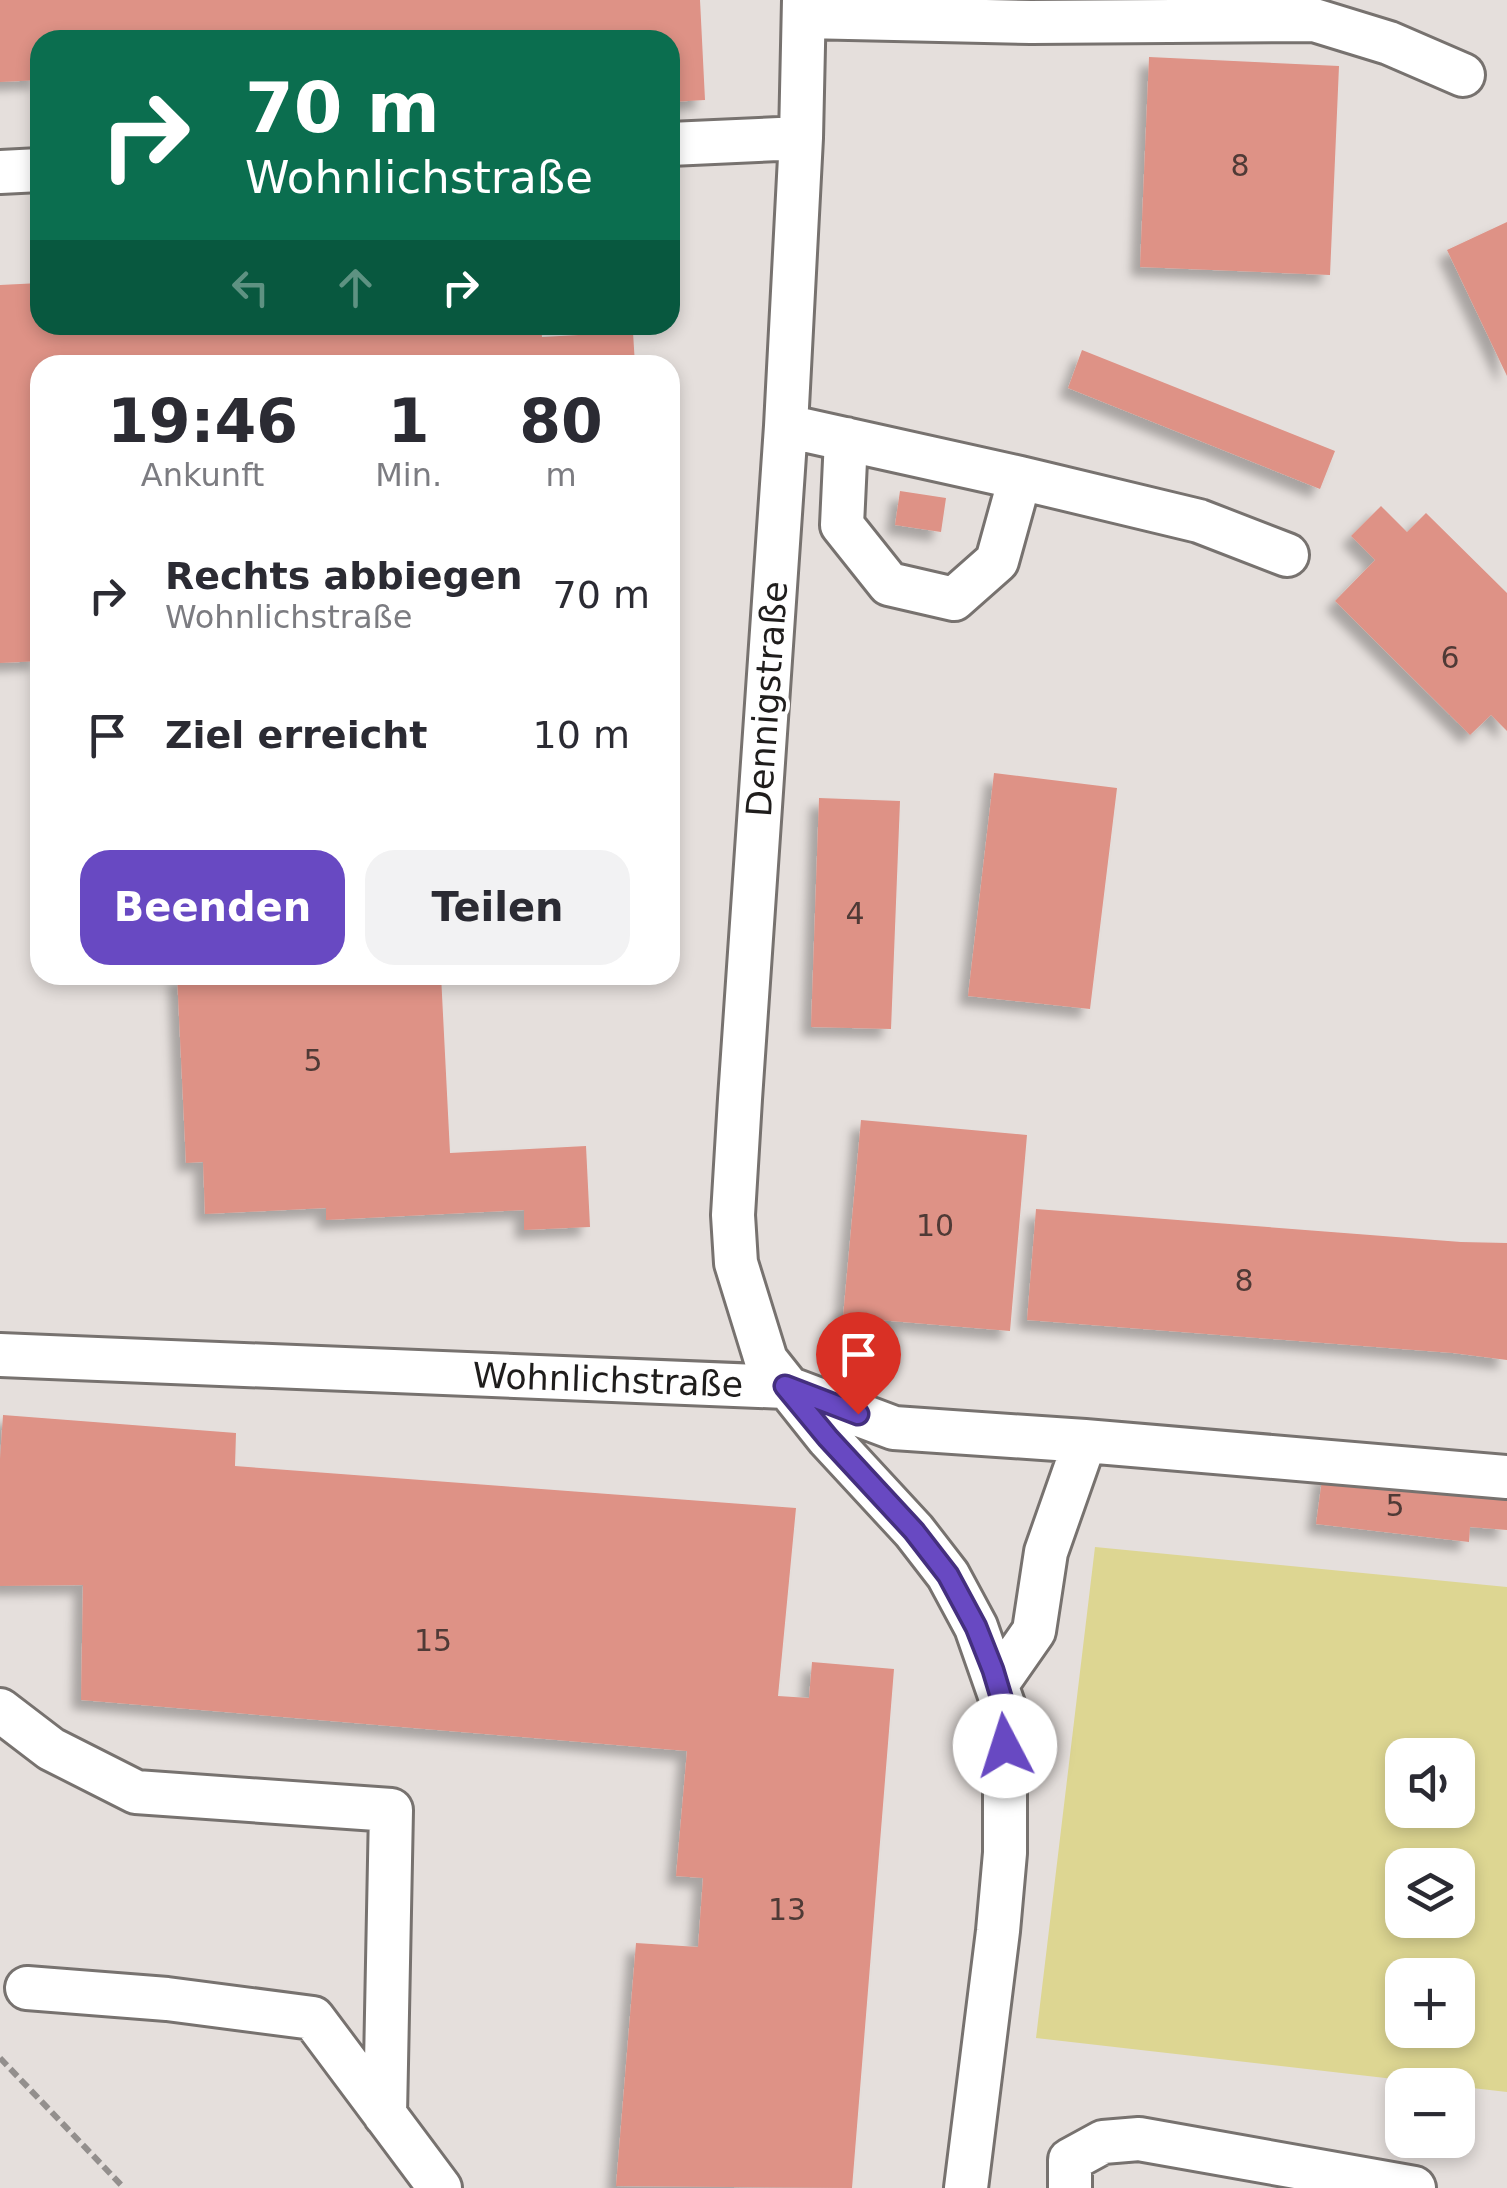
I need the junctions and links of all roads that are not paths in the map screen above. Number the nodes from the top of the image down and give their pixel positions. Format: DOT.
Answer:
graph roads {
  1 [pos="804,8"];
  2 [pos="1463,75"];
  3 [pos="801,138"];
  4 [pos="680,144"];
  5 [pos="30,170"];
  6 [pos="0,172"];
  7 [pos="786,426"];
  8 [pos="846,440"];
  9 [pos="1020,478"];
  10 [pos="1288,555"];
  11 [pos="0,1355"];
  12 [pos="785,1386"];
  13 [pos="1085,1441"];
  14 [pos="1507,1476"];
  15 [pos="997,1684"];
  16 [pos="0,1710"];
  17 [pos="27,1988"];
  18 [pos="385,2115"];
  19 [pos="440,2188"];
  20 [pos="966,2188"];
  21 [pos="1070,2188"];
  22 [pos="1414,2188"];
  1 -- 2 [label="street"];
  1 -- 3 [label="street, Dennigstraße"];
  3 -- 4 [label="street"];
  3 -- 7 [label="street, Dennigstraße"];
  5 -- 6 [label="street"];
  7 -- 8 [label="street"];
  7 -- 12 [label="street, Dennigstraße"];
  8 -- 9 [label="street"];
  8 -- 9 [label="street"];
  9 -- 10 [label="street"];
  11 -- 12 [label="street, Wohnlichstraße"];
  12 -- 13 [label="street, Wohnlichstraße"];
  12 -- 15 [label="street, Dennigstraße"];
  13 -- 14 [label="street, Wohnlichstraße"];
  13 -- 15 [label="street"];
  15 -- 20 [label="street, Dennigstraße"];
  16 -- 18 [label="street"];
  17 -- 18 [label="street"];
  18 -- 19 [label="street"];
  21 -- 22 [label="street"];
}
